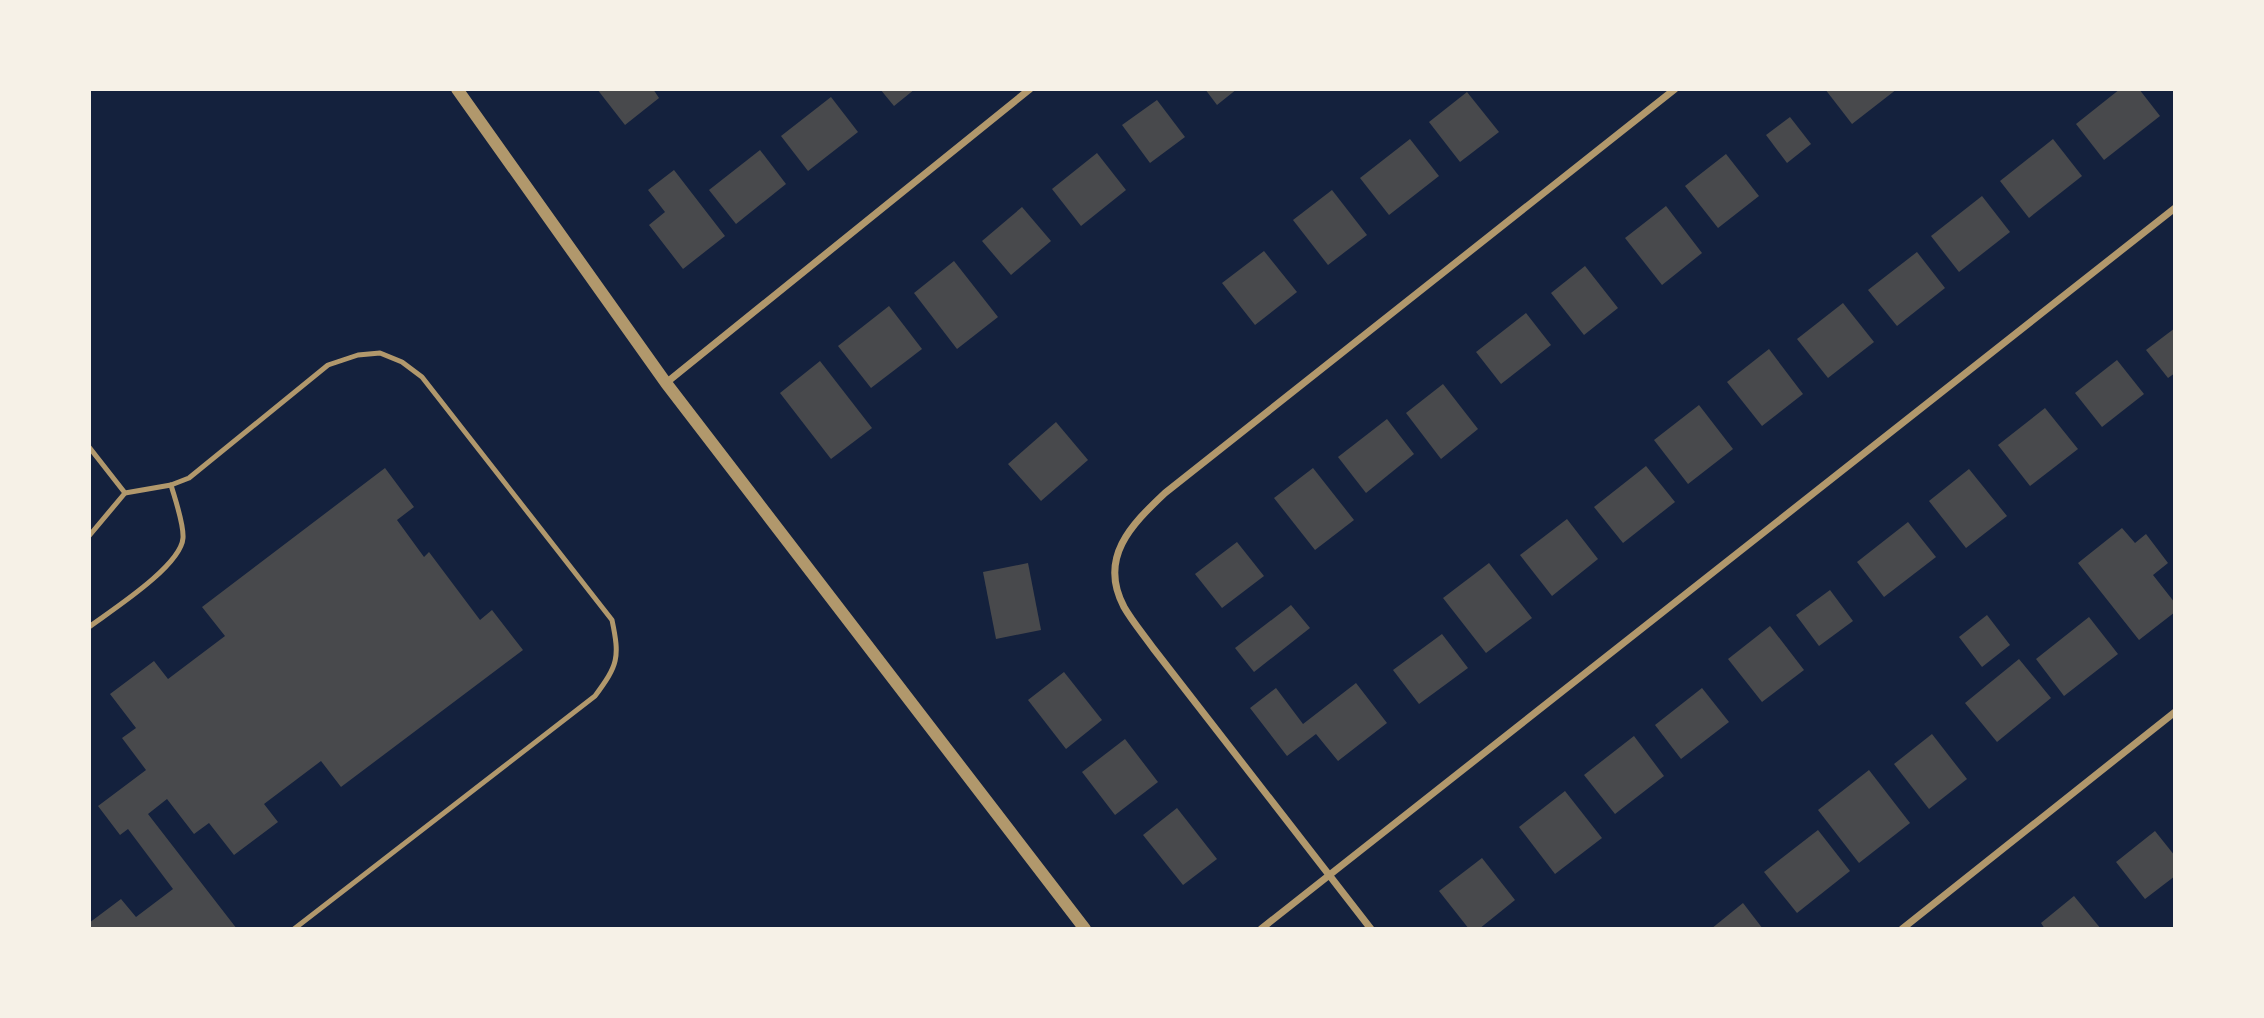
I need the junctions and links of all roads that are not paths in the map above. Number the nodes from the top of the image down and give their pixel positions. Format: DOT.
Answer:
graph roads {
  1 [pos="457,89"];
  2 [pos="1030,89"];
  3 [pos="1675,89"];
  4 [pos="2175,208"];
  5 [pos="666,383"];
  6 [pos="89,447"];
  7 [pos="171,485"];
  8 [pos="125,493"];
  9 [pos="89,536"];
  10 [pos="89,627"];
  11 [pos="2175,712"];
  12 [pos="1330,874"];
  13 [pos="295,929"];
  14 [pos="1085,929"];
  15 [pos="1261,929"];
  16 [pos="1371,929"];
  17 [pos="1902,929"];
  1 -- 5 [label="street"];
  2 -- 5 [label="street"];
  3 -- 12 [label="street"];
  4 -- 12 [label="street"];
  5 -- 14 [label="street"];
  6 -- 8 [label="lane"];
  7 -- 8 [label="lane"];
  7 -- 10 [label="lane"];
  7 -- 13 [label="lane"];
  8 -- 9 [label="lane"];
  11 -- 17 [label="street"];
  12 -- 15 [label="street"];
  12 -- 16 [label="street"];
}
